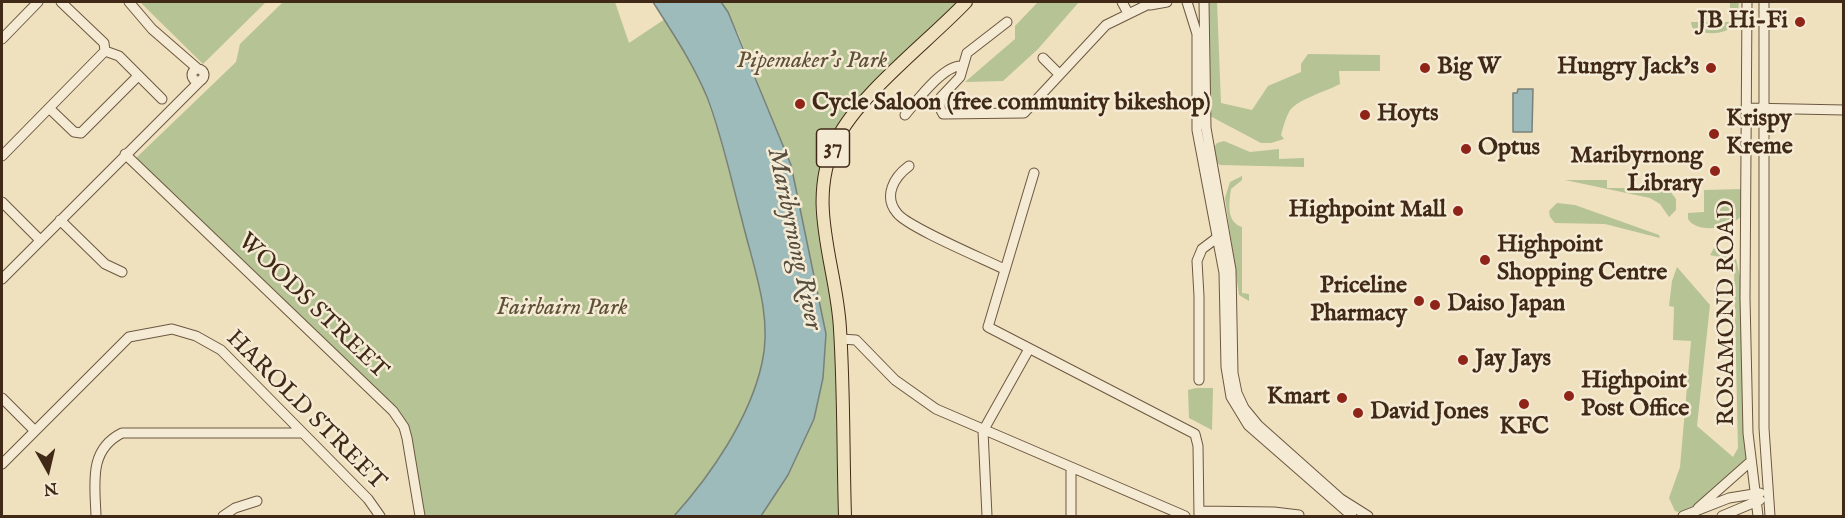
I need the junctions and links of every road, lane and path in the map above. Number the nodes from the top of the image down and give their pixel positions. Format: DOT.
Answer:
graph roads {
  1 [pos="38,2"];
  2 [pos="62,2"];
  3 [pos="129,2"];
  4 [pos="966,2"];
  5 [pos="1122,2"];
  6 [pos="1153,2"];
  7 [pos="1167,2"];
  8 [pos="1188,2"];
  9 [pos="1203,2"];
  10 [pos="1747,2"];
  11 [pos="1764,2"];
  12 [pos="1128,13"];
  13 [pos="1007,22"];
  14 [pos="2,39"];
  15 [pos="105,51"];
  16 [pos="1043,58"];
  17 [pos="962,63"];
  18 [pos="1059,74"];
  19 [pos="138,76"];
  20 [pos="162,99"];
  21 [pos="49,108"];
  22 [pos="1747,108"];
  23 [pos="1763,109"];
  24 [pos="1844,110"];
  25 [pos="905,116"];
  26 [pos="125,154"];
  27 [pos="2,156"];
  28 [pos="909,166"];
  29 [pos="1034,173"];
  30 [pos="2,202"];
  31 [pos="60,220"];
  32 [pos="1221,235"];
  33 [pos="1762,237"];
  34 [pos="1746,239"];
  35 [pos="40,240"];
  36 [pos="1004,269"];
  37 [pos="122,272"];
  38 [pos="2,279"];
  39 [pos="841,342"];
  40 [pos="1029,349"];
  41 [pos="1199,380"];
  42 [pos="2,398"];
  43 [pos="34,431"];
  44 [pos="300,433"];
  45 [pos="989,433"];
  46 [pos="1750,462"];
  47 [pos="2,464"];
  48 [pos="1071,467"];
  49 [pos="1768,496"];
  50 [pos="1755,497"];
  51 [pos="257,501"];
  52 [pos="1175,510"];
  53 [pos="1732,512"];
  54 [pos="1199,513"];
  55 [pos="1299,515"];
  56 [pos="1687,515"];
  57 [pos="96,516"];
  58 [pos="223,516"];
  59 [pos="380,516"];
  60 [pos="420,516"];
  61 [pos="845,516"];
  62 [pos="987,516"];
  63 [pos="1071,516"];
  64 [pos="1185,516"];
  65 [pos="1352,516"];
  66 [pos="1368,516"];
  67 [pos="1722,516"];
  68 [pos="1742,516"];
  69 [pos="1758,516"];
  70 [pos="1770,516"];
  1 -- 14 [label="street"];
  2 -- 15 [label="street"];
  3 -- 26 [label="street"];
  4 -- 39 [label="main road, 37"];
  5 -- 12 [label="street"];
  6 -- 12 [label="street"];
  7 -- 12 [label="street"];
  8 -- 9 [label="street"];
  8 -- 32 [label="street"];
  9 -- 32 [label="street"];
  10 -- 22 [label="street, ROSAMOND ROAD"];
  11 -- 23 [label="street, ROSAMOND ROAD"];
  12 -- 18 [label="street"];
  13 -- 17 [label="street"];
  15 -- 19 [label="street"];
  15 -- 21 [label="street"];
  16 -- 18 [label="street"];
  17 -- 18 [label="street"];
  17 -- 25 [label="street"];
  19 -- 20 [label="street"];
  19 -- 21 [label="street"];
  21 -- 27 [label="street"];
  22 -- 23 [label="street"];
  22 -- 34 [label="street, ROSAMOND ROAD"];
  23 -- 24 [label="street"];
  23 -- 33 [label="street, ROSAMOND ROAD"];
  26 -- 31 [label="street"];
  26 -- 60 [label="street, WOODS STREET"];
  28 -- 36 [label="street"];
  29 -- 36 [label="street"];
  30 -- 35 [label="street"];
  31 -- 35 [label="street"];
  31 -- 37 [label="street"];
  32 -- 41 [label="street"];
  32 -- 65 [label="street"];
  32 -- 66 [label="street"];
  33 -- 34 [label="street"];
  33 -- 49 [label="street, ROSAMOND ROAD"];
  34 -- 46 [label="street, ROSAMOND ROAD"];
  35 -- 38 [label="street"];
  36 -- 40 [label="street"];
  39 -- 45 [label="street"];
  39 -- 61 [label="main road, 37"];
  40 -- 45 [label="street"];
  40 -- 54 [label="street"];
  42 -- 43 [label="street"];
  43 -- 44 [label="street, HAROLD STREET"];
  43 -- 47 [label="street, HAROLD STREET"];
  44 -- 57 [label="street"];
  44 -- 59 [label="street, HAROLD STREET"];
  45 -- 48 [label="street"];
  45 -- 62 [label="street"];
  46 -- 50 [label="street, ROSAMOND ROAD"];
  46 -- 56 [label="street"];
  48 -- 52 [label="street"];
  48 -- 63 [label="street"];
  49 -- 50 [label="street"];
  49 -- 70 [label="street, ROSAMOND ROAD"];
  50 -- 53 [label="street"];
  50 -- 56 [label="street"];
  50 -- 69 [label="street, ROSAMOND ROAD"];
  51 -- 58 [label="street"];
  52 -- 54 [label="street"];
  52 -- 64 [label="street"];
  53 -- 67 [label="street"];
  53 -- 68 [label="street"];
  54 -- 55 [label="street"];
}
